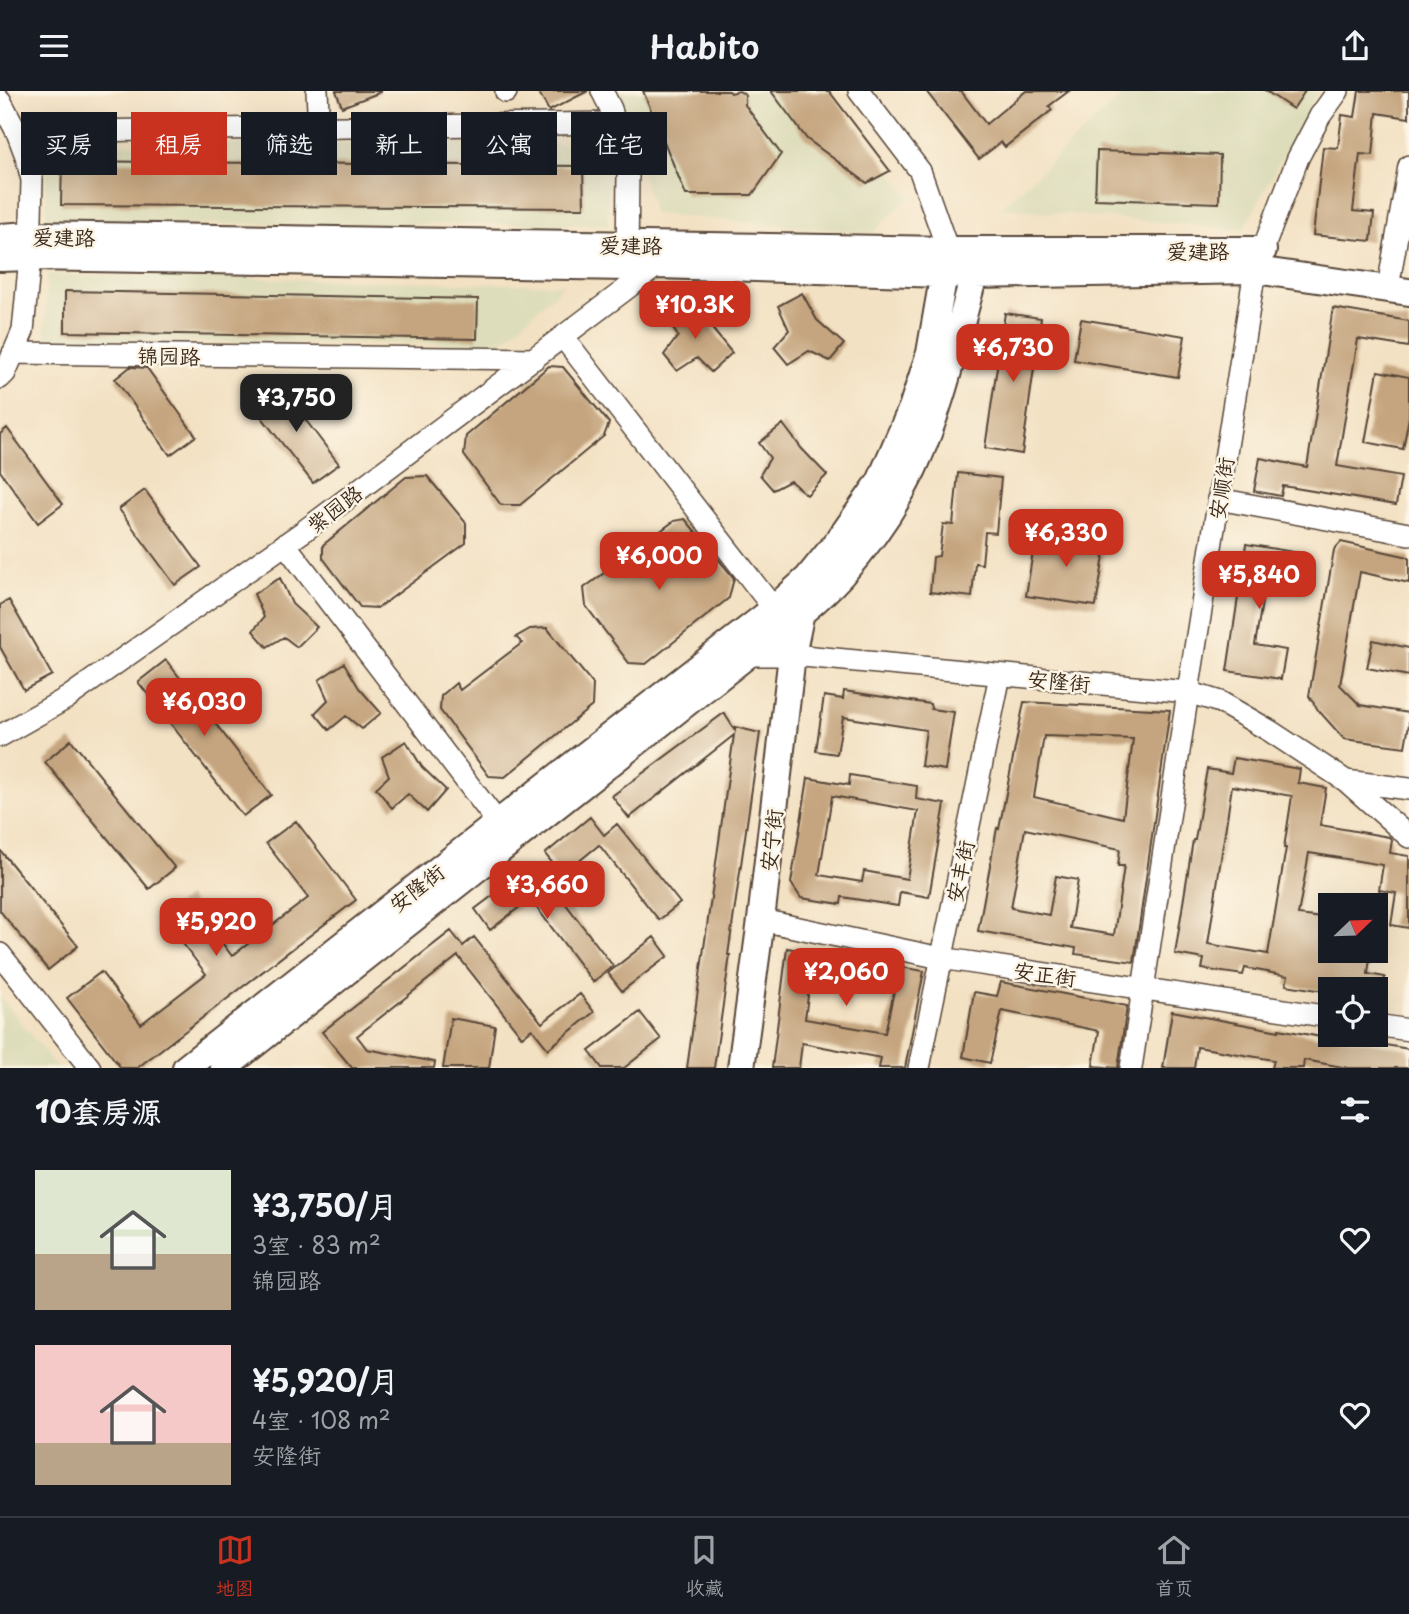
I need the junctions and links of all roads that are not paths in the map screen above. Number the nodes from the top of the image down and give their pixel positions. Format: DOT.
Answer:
graph roads {
  1 [pos="317,91"];
  2 [pos="602,91"];
  3 [pos="859,91"];
  4 [pos="1339,91"];
  5 [pos="0,100"];
  6 [pos="318,112"];
  7 [pos="612,112"];
  8 [pos="571,124"];
  9 [pos="337,128"];
  10 [pos="241,129"];
  11 [pos="17,132"];
  12 [pos="1409,166"];
  13 [pos="628,175"];
  14 [pos="0,237"];
  15 [pos="30,246"];
  16 [pos="627,255"];
  17 [pos="0,258"];
  18 [pos="1259,260"];
  19 [pos="658,265"];
  20 [pos="956,268"];
  21 [pos="1399,290"];
  22 [pos="563,337"];
  23 [pos="13,353"];
  24 [pos="534,359"];
  25 [pos="0,378"];
  26 [pos="1219,499"];
  27 [pos="1409,534"];
  28 [pos="285,544"];
  29 [pos="774,609"];
  30 [pos="801,613"];
  31 [pos="713,655"];
  32 [pos="747,655"];
  33 [pos="792,655"];
  34 [pos="1000,675"];
  35 [pos="1188,692"];
  36 [pos="0,736"];
  37 [pos="1346,781"];
  38 [pos="1409,789"];
  39 [pos="498,823"];
  40 [pos="1409,837"];
  41 [pos="761,920"];
  42 [pos="0,954"];
  43 [pos="941,958"];
  44 [pos="1144,988"];
  45 [pos="1318,1015"];
  46 [pos="1388,1027"];
  47 [pos="1409,1030"];
  48 [pos="237,1056"];
  49 [pos="90,1068"];
  50 [pos="186,1068"];
  51 [pos="741,1068"];
  52 [pos="919,1068"];
  53 [pos="1131,1068"];
  1 -- 6 [label="street"];
  2 -- 7 [label="street"];
  3 -- 20 [label="street"];
  4 -- 18 [label="street, 安顺街"];
  5 -- 11 [label="street"];
  8 -- 9 [label="street"];
  10 -- 11 [label="street"];
  11 -- 15 [label="street"];
  12 -- 21 [label="street"];
  13 -- 16 [label="street"];
  14 -- 15 [label="main road, 爱建路"];
  15 -- 16 [label="main road, 爱建路"];
  15 -- 17 [label="main road, 爱建路"];
  15 -- 23 [label="street"];
  16 -- 19 [label="main road, 爱建路"];
  16 -- 20 [label="main road, 爱建路"];
  18 -- 20 [label="main road, 爱建路"];
  18 -- 20 [label="main road, 爱建路"];
  18 -- 21 [label="main road"];
  18 -- 26 [label="street, 安顺街"];
  19 -- 20 [label="main road, 爱建路"];
  19 -- 22 [label="street, 紫园路"];
  20 -- 29 [label="main road, 安隆街"];
  20 -- 30 [label="main road"];
  22 -- 24 [label="street, 紫园路"];
  22 -- 29 [label="street"];
  23 -- 24 [label="street, 锦园路"];
  23 -- 25 [label="street"];
  24 -- 28 [label="street, 紫园路"];
  26 -- 27 [label="street"];
  26 -- 35 [label="street, 安顺街"];
  28 -- 36 [label="street, 紫园路"];
  28 -- 39 [label="street"];
  29 -- 31 [label="main road, 安隆街"];
  30 -- 32 [label="main road"];
  30 -- 33 [label="main road, 安宁街"];
  31 -- 32 [label="street, 安隆街"];
  31 -- 39 [label="main road, 安隆街"];
  32 -- 33 [label="street, 安隆街"];
  32 -- 48 [label="main road, 安隆街"];
  33 -- 34 [label="street, 安隆街"];
  33 -- 41 [label="main road, 安宁街"];
  34 -- 35 [label="street, 安隆街"];
  34 -- 43 [label="street, 安丰街"];
  35 -- 37 [label="street, 安隆街"];
  35 -- 44 [label="street, 安顺街"];
  37 -- 38 [label="street"];
  37 -- 40 [label="street, 安隆街"];
  39 -- 48 [label="main road, 安隆街"];
  41 -- 43 [label="street, 安正街"];
  41 -- 51 [label="main road, 安宁街"];
  42 -- 49 [label="street"];
  43 -- 44 [label="street, 安正街"];
  43 -- 52 [label="street, 安丰街"];
  44 -- 45 [label="street, 安正街"];
  44 -- 53 [label="street, 安顺街"];
  46 -- 47 [label="street"];
  48 -- 50 [label="main road, 安隆街"];
}
